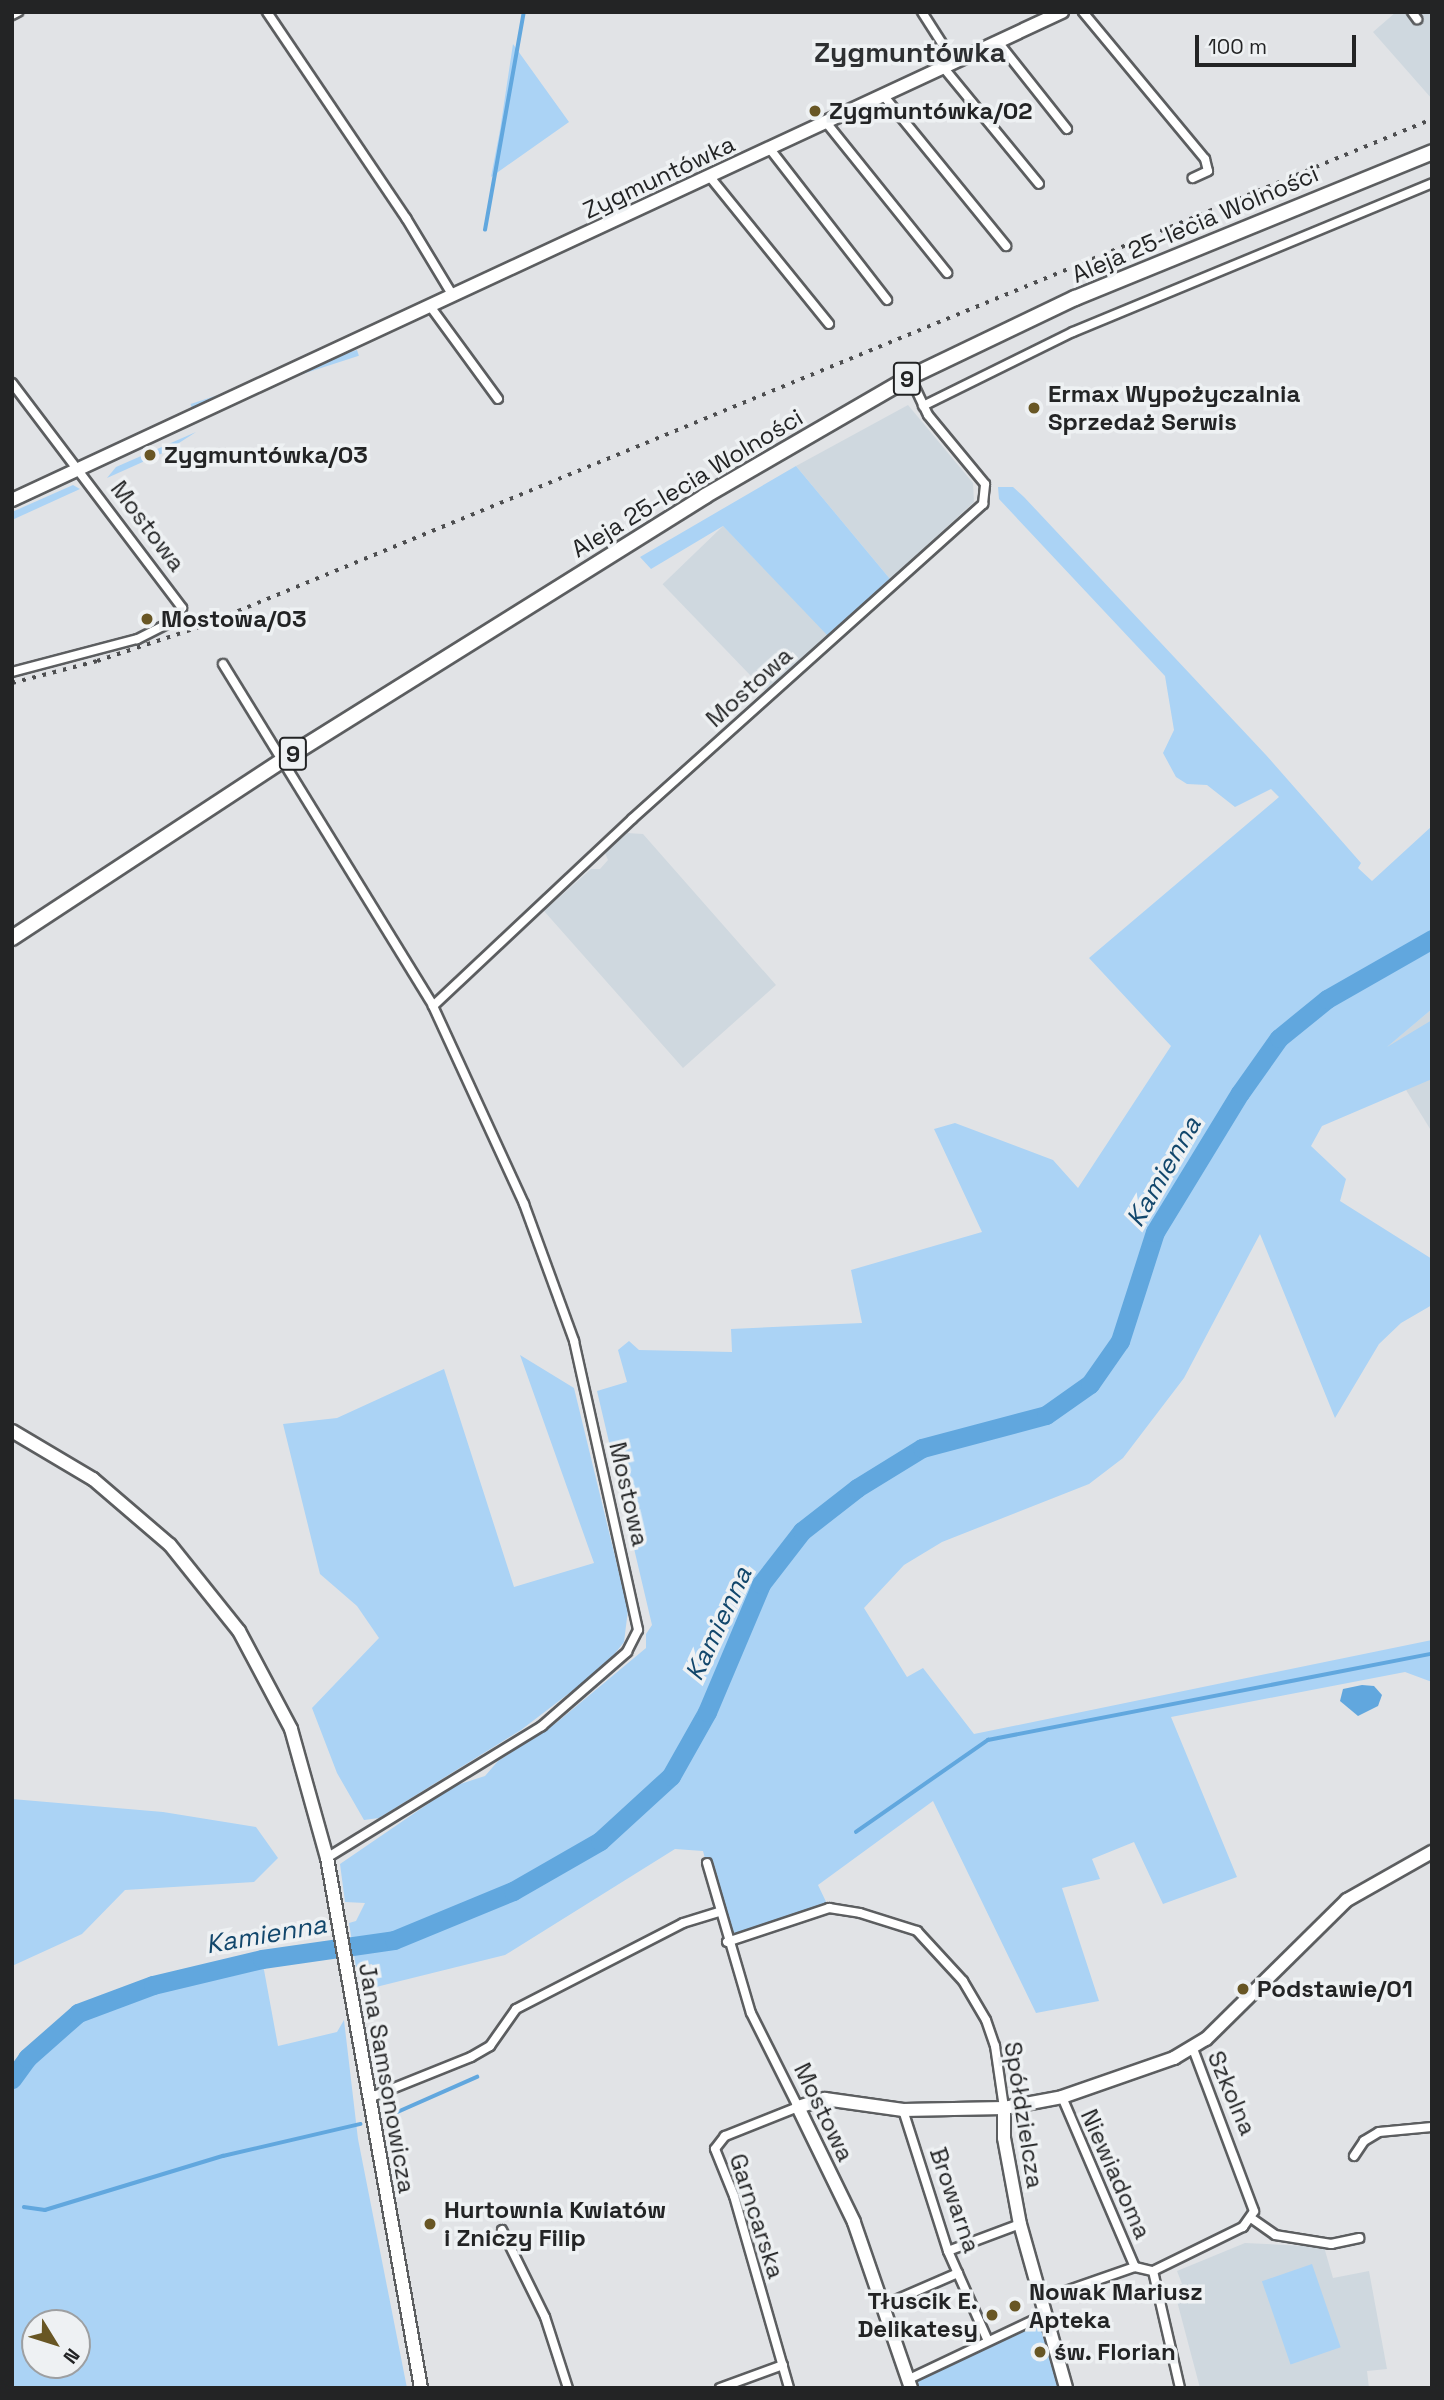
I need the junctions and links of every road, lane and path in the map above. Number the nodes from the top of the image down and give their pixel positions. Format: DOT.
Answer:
graph roads {
  1 [pos="18,12"];
  2 [pos="267,12"];
  3 [pos="922,12"];
  4 [pos="1062,12"];
  5 [pos="1083,12"];
  6 [pos="12,15"];
  7 [pos="998,42"];
  8 [pos="949,65"];
  9 [pos="883,95"];
  10 [pos="825,121"];
  11 [pos="1067,129"];
  12 [pos="769,149"];
  13 [pos="1432,152"];
  14 [pos="710,177"];
  15 [pos="1193,178"];
  16 [pos="1432,183"];
  17 [pos="1038,184"];
  18 [pos="1006,246"];
  19 [pos="947,273"];
  20 [pos="453,296"];
  21 [pos="887,300"];
  22 [pos="430,306"];
  23 [pos="830,324"];
  24 [pos="910,377"];
  25 [pos="12,383"];
  26 [pos="498,399"];
  27 [pos="922,406"];
  28 [pos="80,469"];
  29 [pos="12,500"];
  30 [pos="223,664"];
  31 [pos="12,672"];
  32 [pos="283,760"];
  33 [pos="12,939"];
  34 [pos="433,1006"];
  35 [pos="12,1431"];
  36 [pos="1432,1852"];
  37 [pos="327,1858"];
  38 [pos="707,1863"];
  39 [pos="718,1912"];
  40 [pos="727,1942"];
  41 [pos="1193,2049"];
  42 [pos="1062,2097"];
  43 [pos="369,2098"];
  44 [pos="798,2107"];
  45 [pos="1004,2108"];
  46 [pos="903,2110"];
  47 [pos="1432,2127"];
  48 [pos="1354,2156"];
  49 [pos="1251,2218"];
  50 [pos="1020,2224"];
  51 [pos="502,2230"];
  52 [pos="1359,2238"];
  53 [pos="948,2251"];
  54 [pos="1135,2267"];
  55 [pos="1153,2271"];
  56 [pos="958,2273"];
  57 [pos="1040,2300"];
  58 [pos="882,2305"];
  59 [pos="1042,2316"];
  60 [pos="988,2341"];
  61 [pos="783,2365"];
  62 [pos="910,2383"];
  63 [pos="421,2388"];
  64 [pos="568,2388"];
  65 [pos="720,2388"];
  66 [pos="789,2388"];
  67 [pos="1066,2388"];
  68 [pos="1180,2388"];
  1 -- 6 [label="street"];
  2 -- 20 [label="street"];
  3 -- 8 [label="street"];
  4 -- 7 [label="street, Zygmuntówka"];
  5 -- 15 [label="street"];
  7 -- 8 [label="street, Zygmuntówka"];
  7 -- 11 [label="street"];
  8 -- 9 [label="street, Zygmuntówka"];
  8 -- 17 [label="street"];
  9 -- 10 [label="street, Zygmuntówka"];
  9 -- 18 [label="street"];
  10 -- 12 [label="street, Zygmuntówka"];
  10 -- 19 [label="street"];
  12 -- 14 [label="street, Zygmuntówka"];
  12 -- 21 [label="street"];
  13 -- 24 [label="main road, Aleja 25-lecia Wolności / 9"];
  14 -- 20 [label="street, Zygmuntówka"];
  14 -- 23 [label="street"];
  16 -- 27 [label="street"];
  20 -- 22 [label="street, Zygmuntówka"];
  22 -- 26 [label="street"];
  22 -- 28 [label="street, Zygmuntówka"];
  24 -- 27 [label="street, Mostowa"];
  24 -- 32 [label="main road, Aleja 25-lecia Wolności / 9"];
  25 -- 28 [label="street, Mostowa"];
  27 -- 34 [label="street, Mostowa"];
  28 -- 29 [label="street, Zygmuntówka"];
  28 -- 31 [label="street, Mostowa"];
  30 -- 32 [label="street, Mostowa"];
  32 -- 33 [label="main road, Aleja 25-lecia Wolności / 9"];
  32 -- 34 [label="street, Mostowa"];
  34 -- 37 [label="street, Mostowa"];
  35 -- 37 [label="street, Jana Samsonowicza"];
  36 -- 41 [label="street"];
  37 -- 43 [label="street, Jana Samsonowicza"];
  38 -- 39 [label="street, Mostowa"];
  39 -- 40 [label="street, Mostowa"];
  39 -- 43 [label="street"];
  40 -- 44 [label="street, Mostowa"];
  40 -- 45 [label="street, Spółdzielcza"];
  41 -- 42 [label="street, Szkolna"];
  41 -- 49 [label="street, Szkolna"];
  42 -- 45 [label="street, Szkolna"];
  42 -- 54 [label="street, Niewiadoma"];
  43 -- 63 [label="street, Jana Samsonowicza"];
  44 -- 46 [label="street, Browarna"];
  44 -- 58 [label="street, Mostowa"];
  44 -- 61 [label="street, Garncarska"];
  45 -- 46 [label="street, Browarna"];
  45 -- 50 [label="street, Spółdzielcza"];
  46 -- 53 [label="street, Browarna"];
  47 -- 48 [label="street"];
  49 -- 52 [label="street"];
  49 -- 55 [label="street"];
  50 -- 53 [label="street"];
  50 -- 57 [label="street, Spółdzielcza"];
  51 -- 64 [label="street"];
  53 -- 56 [label="street, Browarna"];
  54 -- 55 [label="street, Niewiadoma"];
  54 -- 57 [label="street, Niewiadoma"];
  55 -- 68 [label="street, Niewiadoma"];
  56 -- 58 [label="street"];
  56 -- 60 [label="street, Browarna"];
  57 -- 59 [label="street, Spółdzielcza"];
  58 -- 62 [label="street, Mostowa"];
  59 -- 60 [label="street"];
  59 -- 67 [label="street, Spółdzielcza"];
  60 -- 62 [label="street"];
  61 -- 65 [label="street"];
  61 -- 66 [label="street, Garncarska"];
}
